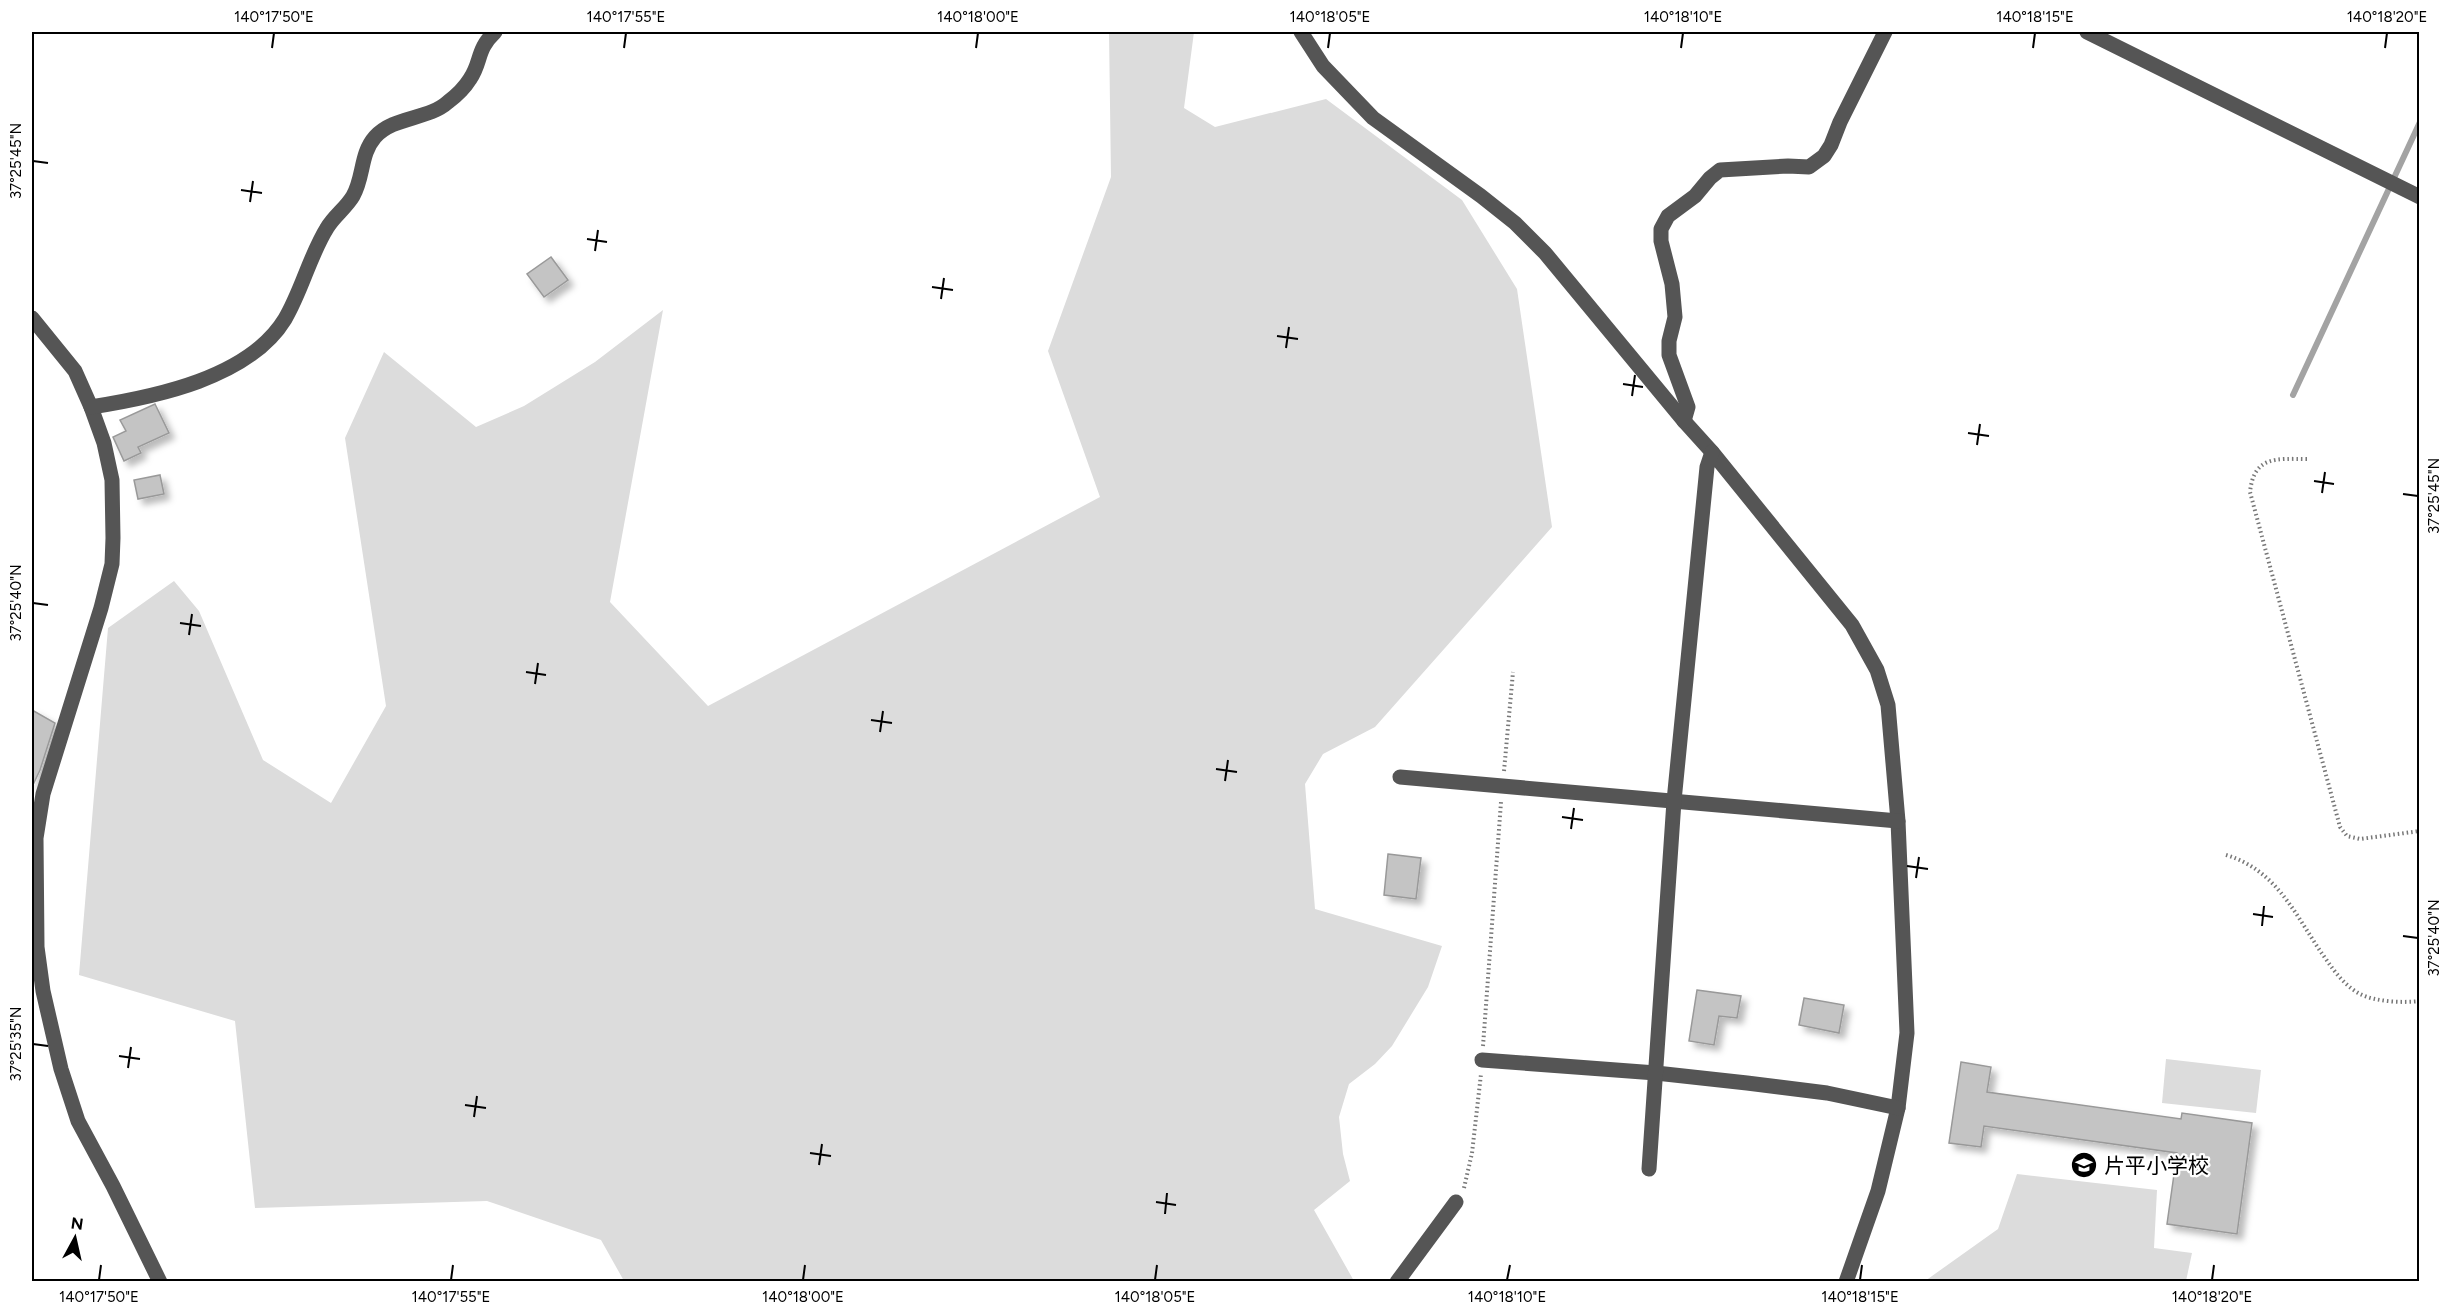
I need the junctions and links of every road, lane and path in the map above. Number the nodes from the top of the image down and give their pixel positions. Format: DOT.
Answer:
graph roads {
  1 [pos="495,32"];
  2 [pos="1301,32"];
  3 [pos="1885,32"];
  4 [pos="2086,32"];
  5 [pos="2420,197"];
  6 [pos="32,318"];
  7 [pos="91,407"];
  8 [pos="1684,421"];
  9 [pos="1712,452"];
  10 [pos="2307,459"];
  11 [pos="1513,672"];
  12 [pos="1400,777"];
  13 [pos="32,782"];
  14 [pos="1503,786"];
  15 [pos="43,794"];
  16 [pos="1674,801"];
  17 [pos="1898,821"];
  18 [pos="2420,831"];
  19 [pos="34,840"];
  20 [pos="2226,855"];
  21 [pos="2420,1001"];
  22 [pos="1482,1060"];
  23 [pos="1656,1073"];
  24 [pos="1898,1108"];
  25 [pos="1649,1169"];
  26 [pos="1456,1202"];
  27 [pos="160,1281"];
  28 [pos="1397,1281"];
  29 [pos="1846,1281"];
  1 -- 7 [label="street"];
  2 -- 8 [label="street"];
  3 -- 8 [label="street"];
  4 -- 5 [label="street"];
  6 -- 7 [label="street"];
  7 -- 15 [label="street"];
  8 -- 9 [label="street"];
  9 -- 16 [label="street"];
  9 -- 17 [label="street"];
  10 -- 18 [label="path"];
  11 -- 14 [label="path"];
  12 -- 14 [label="street"];
  13 -- 15 [label="street"];
  14 -- 16 [label="street"];
  14 -- 22 [label="path"];
  15 -- 19 [label="street"];
  16 -- 17 [label="street"];
  16 -- 23 [label="street"];
  17 -- 24 [label="street"];
  19 -- 27 [label="street"];
  20 -- 21 [label="path"];
  22 -- 23 [label="street"];
  22 -- 26 [label="path"];
  23 -- 24 [label="street"];
  23 -- 25 [label="street"];
  24 -- 29 [label="street"];
  26 -- 28 [label="street"];
}
